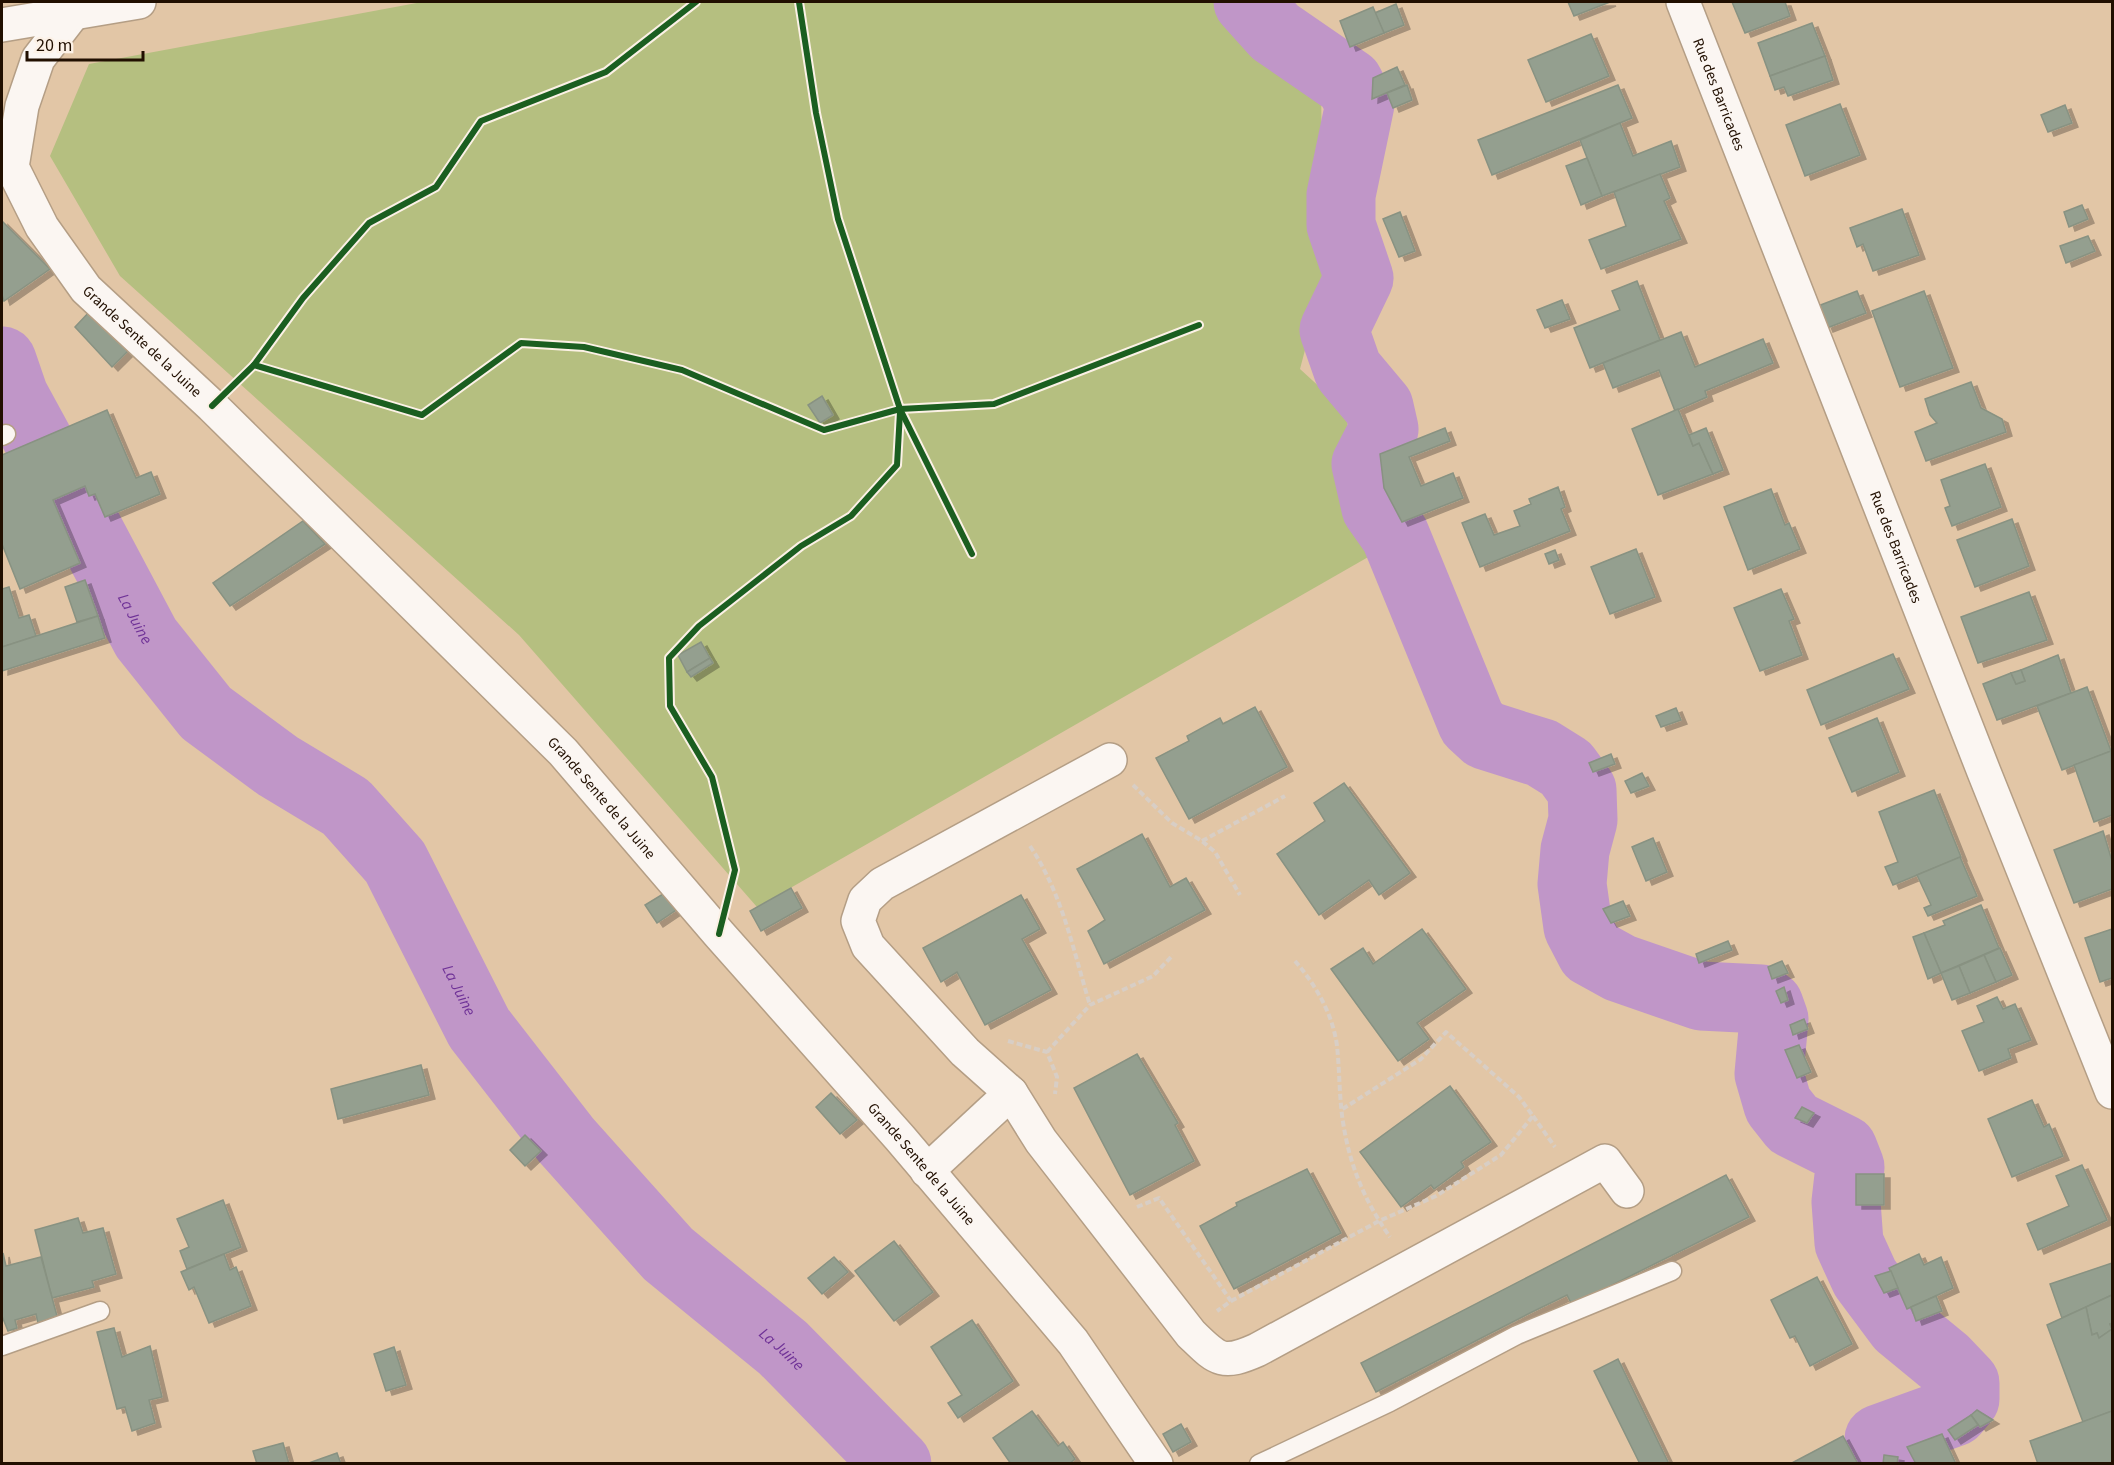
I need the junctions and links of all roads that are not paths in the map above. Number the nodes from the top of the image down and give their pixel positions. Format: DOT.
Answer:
graph roads {
  1 [pos="140,2"];
  2 [pos="1683,2"];
  3 [pos="75,10"];
  4 [pos="2,25"];
  5 [pos="2,135"];
  6 [pos="12,166"];
  7 [pos="1110,760"];
  8 [pos="2112,1092"];
  9 [pos="1011,1093"];
  10 [pos="927,1171"];
  11 [pos="1627,1191"];
  12 [pos="1672,1271"];
  13 [pos="100,1311"];
  14 [pos="2,1346"];
  15 [pos="1156,1464"];
  16 [pos="1259,1464"];
  1 -- 3 [label="street"];
  2 -- 8 [label="street, Rue des Barricades"];
  3 -- 4 [label="street"];
  3 -- 6 [label="street"];
  5 -- 6 [label="street, Grande Sente de la Juine"];
  6 -- 10 [label="street, Grande Sente de la Juine"];
  7 -- 9 [label="street"];
  9 -- 10 [label="street"];
  9 -- 11 [label="street"];
  10 -- 15 [label="street, Grande Sente de la Juine"];
  12 -- 16 [label="lane"];
  13 -- 14 [label="lane"];
}
